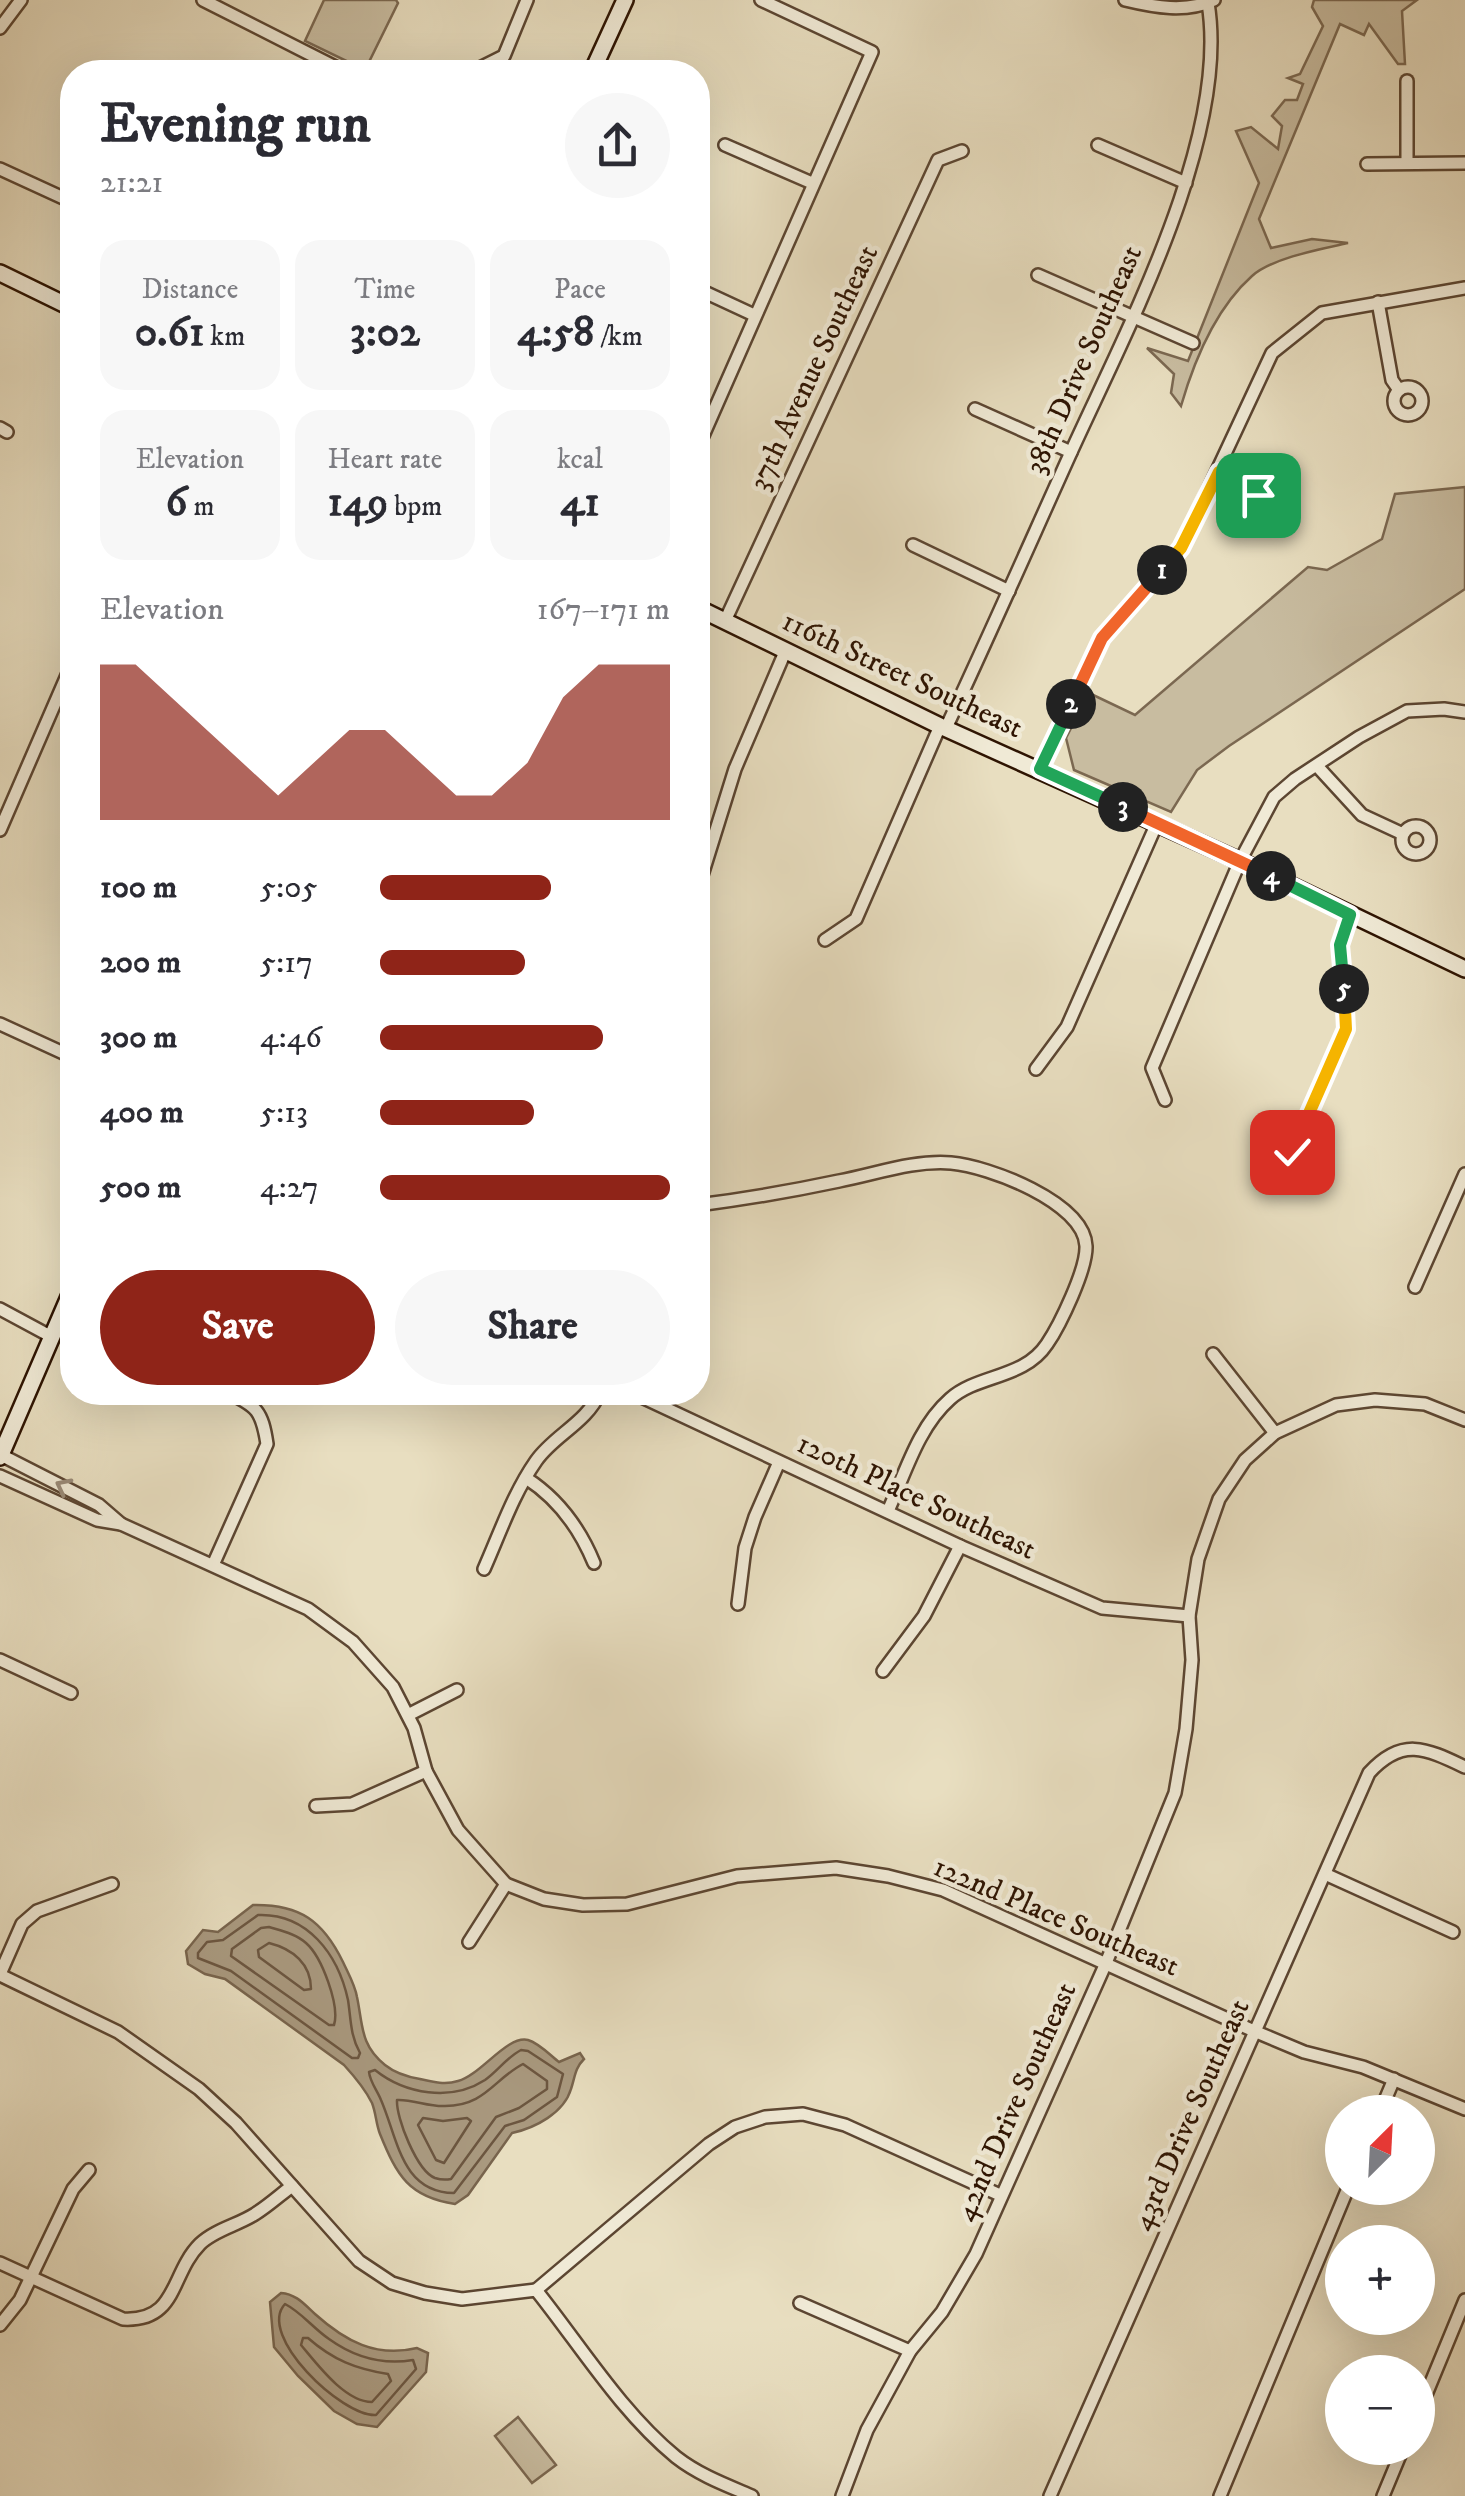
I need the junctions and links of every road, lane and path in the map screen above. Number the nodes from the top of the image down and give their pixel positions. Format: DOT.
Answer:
graph roads {
  1 [pos="21,0"];
  2 [pos="202,0"];
  3 [pos="528,0"];
  4 [pos="625,0"];
  5 [pos="760,0"];
  6 [pos="1125,0"];
  7 [pos="1211,2"];
  8 [pos="0,28"];
  9 [pos="321,60"];
  10 [pos="496,60"];
  11 [pos="598,60"];
  12 [pos="1407,81"];
  13 [pos="725,145"];
  14 [pos="1098,145"];
  15 [pos="962,151"];
  16 [pos="1406,162"];
  17 [pos="1367,164"];
  18 [pos="1465,164"];
  19 [pos="0,170"];
  20 [pos="812,183"];
  21 [pos="1186,183"];
  22 [pos="60,197"];
  23 [pos="0,273"];
  24 [pos="1038,275"];
  25 [pos="1465,288"];
  26 [pos="710,295"];
  27 [pos="60,302"];
  28 [pos="1378,302"];
  29 [pos="754,315"];
  30 [pos="1133,317"];
  31 [pos="1193,343"];
  32 [pos="1399,390"];
  33 [pos="975,408"];
  34 [pos="710,418"];
  35 [pos="1072,452"];
  36 [pos="1219,472"];
  37 [pos="1259,490"];
  38 [pos="913,545"];
  39 [pos="1009,590"];
  40 [pos="710,614"];
  41 [pos="726,621"];
  42 [pos="785,652"];
  43 [pos="60,692"];
  44 [pos="1465,712"];
  45 [pos="943,727"];
  46 [pos="1318,767"];
  47 [pos="1040,769"];
  48 [pos="1157,823"];
  49 [pos="0,830"];
  50 [pos="1403,834"];
  51 [pos="710,849"];
  52 [pos="1240,861"];
  53 [pos="1350,915"];
  54 [pos="825,940"];
  55 [pos="1465,969"];
  56 [pos="0,1024"];
  57 [pos="60,1052"];
  58 [pos="1036,1069"];
  59 [pos="1165,1100"];
  60 [pos="1292,1152"];
  61 [pos="1465,1174"];
  62 [pos="710,1203"];
  63 [pos="1415,1287"];
  64 [pos="0,1309"];
  65 [pos="60,1319"];
  66 [pos="52,1338"];
  67 [pos="1213,1354"];
  68 [pos="254,1405"];
  69 [pos="594,1405"];
  70 [pos="658,1405"];
  71 [pos="1465,1420"];
  72 [pos="1275,1432"];
  73 [pos="1,1456"];
  74 [pos="779,1462"];
  75 [pos="0,1476"];
  76 [pos="526,1478"];
  77 [pos="888,1511"];
  78 [pos="121,1524"];
  79 [pos="960,1546"];
  80 [pos="594,1563"];
  81 [pos="212,1565"];
  82 [pos="484,1569"];
  83 [pos="738,1604"];
  84 [pos="1190,1616"];
  85 [pos="0,1660"];
  86 [pos="883,1671"];
  87 [pos="457,1690"];
  88 [pos="71,1693"];
  89 [pos="408,1716"];
  90 [pos="1465,1767"];
  91 [pos="426,1771"];
  92 [pos="316,1806"];
  93 [pos="1325,1874"];
  94 [pos="112,1884"];
  95 [pos="506,1884"];
  96 [pos="1453,1932"];
  97 [pos="469,1942"];
  98 [pos="1106,1962"];
  99 [pos="0,1974"];
  100 [pos="1254,2031"];
  101 [pos="1394,2079"];
  102 [pos="1387,2095"];
  103 [pos="1465,2109"];
  104 [pos="88,2170"];
  105 [pos="292,2186"];
  106 [pos="1000,2195"];
  107 [pos="1341,2205"];
  108 [pos="0,2262"];
  109 [pos="30,2276"];
  110 [pos="536,2290"];
  111 [pos="1465,2300"];
  112 [pos="800,2303"];
  113 [pos="0,2324"];
  114 [pos="910,2351"];
  115 [pos="1435,2373"];
  116 [pos="1397,2465"];
  117 [pos="752,2496"];
  118 [pos="842,2496"];
  119 [pos="1050,2496"];
  120 [pos="1220,2496"];
  121 [pos="1383,2496"];
  1 -- 8 [label="street"];
  2 -- 9 [label="street"];
  3 -- 10 [label="street"];
  4 -- 11 [label="street"];
  5 -- 20 [label="street"];
  6 -- 7 [label="street"];
  7 -- 21 [label="street, 38th Drive Southeast"];
  12 -- 16 [label="street"];
  13 -- 20 [label="street"];
  14 -- 21 [label="street"];
  15 -- 41 [label="street, 37th Avenue Southeast"];
  16 -- 17 [label="street"];
  16 -- 18 [label="street"];
  19 -- 22 [label="street"];
  20 -- 29 [label="street"];
  21 -- 30 [label="street, 38th Drive Southeast"];
  23 -- 27 [label="street"];
  24 -- 30 [label="street"];
  25 -- 28 [label="street"];
  26 -- 29 [label="street"];
  28 -- 32 [label="street"];
  28 -- 36 [label="street"];
  29 -- 34 [label="street"];
  30 -- 31 [label="street"];
  30 -- 35 [label="street, 38th Drive Southeast"];
  33 -- 35 [label="street"];
  35 -- 39 [label="street, 38th Drive Southeast"];
  36 -- 37 [label="street"];
  36 -- 47 [label="street"];
  38 -- 39 [label="street"];
  39 -- 45 [label="street, 38th Drive Southeast"];
  40 -- 41 [label="street, 116th Street Southeast"];
  41 -- 42 [label="street, 116th Street Southeast"];
  42 -- 45 [label="street, 116th Street Southeast"];
  42 -- 51 [label="street"];
  43 -- 49 [label="street"];
  44 -- 46 [label="street"];
  45 -- 47 [label="street, 116th Street Southeast"];
  45 -- 54 [label="street, 38th Drive Southeast"];
  46 -- 50 [label="street"];
  46 -- 52 [label="street"];
  47 -- 48 [label="street, 116th Street Southeast"];
  48 -- 52 [label="street, 116th Street Southeast"];
  48 -- 58 [label="street"];
  52 -- 53 [label="street, 116th Street Southeast"];
  52 -- 59 [label="street"];
  53 -- 55 [label="street, 116th Street Southeast"];
  53 -- 60 [label="street"];
  56 -- 57 [label="street"];
  61 -- 63 [label="street"];
  62 -- 77 [label="street"];
  64 -- 66 [label="street"];
  65 -- 66 [label="street"];
  66 -- 73 [label="street"];
  67 -- 72 [label="street"];
  68 -- 81 [label="street"];
  69 -- 76 [label="street"];
  70 -- 74 [label="street, 120th Place Southeast"];
  71 -- 72 [label="street"];
  72 -- 84 [label="street, 42nd Drive Southeast"];
  78 -- 73 [label="street, 122nd Place Southeast, one-way"];
  74 -- 77 [label="street, 120th Place Southeast"];
  74 -- 83 [label="street"];
  75 -- 78 [label="street, 122nd Place Southeast"];
  76 -- 80 [label="street"];
  76 -- 82 [label="street"];
  77 -- 79 [label="street, 120th Place Southeast"];
  78 -- 81 [label="street, 122nd Place Southeast"];
  79 -- 84 [label="street, 120th Place Southeast"];
  79 -- 86 [label="street"];
  81 -- 89 [label="street, 122nd Place Southeast"];
  84 -- 98 [label="street, 42nd Drive Southeast"];
  85 -- 88 [label="street"];
  87 -- 89 [label="street"];
  89 -- 91 [label="street, 122nd Place Southeast"];
  90 -- 93 [label="street, 43rd Drive Southeast"];
  91 -- 92 [label="street"];
  91 -- 95 [label="street, 122nd Place Southeast"];
  93 -- 96 [label="street"];
  93 -- 100 [label="street, 43rd Drive Southeast"];
  94 -- 99 [label="street"];
  95 -- 97 [label="street"];
  95 -- 98 [label="street, 122nd Place Southeast"];
  98 -- 100 [label="street, 122nd Place Southeast"];
  98 -- 106 [label="street, 42nd Drive Southeast"];
  99 -- 105 [label="street"];
  100 -- 101 [label="street, 122nd Place Southeast"];
  100 -- 119 [label="street, 43rd Drive Southeast"];
  101 -- 102 [label="street"];
  101 -- 103 [label="street, 122nd Place Southeast"];
  104 -- 109 [label="street"];
  105 -- 109 [label="street"];
  105 -- 110 [label="street"];
  106 -- 110 [label="street"];
  106 -- 114 [label="street, 42nd Drive Southeast"];
  107 -- 120 [label="street"];
  108 -- 109 [label="street"];
  109 -- 113 [label="street"];
  110 -- 117 [label="street"];
  111 -- 115 [label="street"];
  112 -- 114 [label="street"];
  114 -- 118 [label="street, 42nd Drive Southeast"];
  116 -- 121 [label="street"];
}
